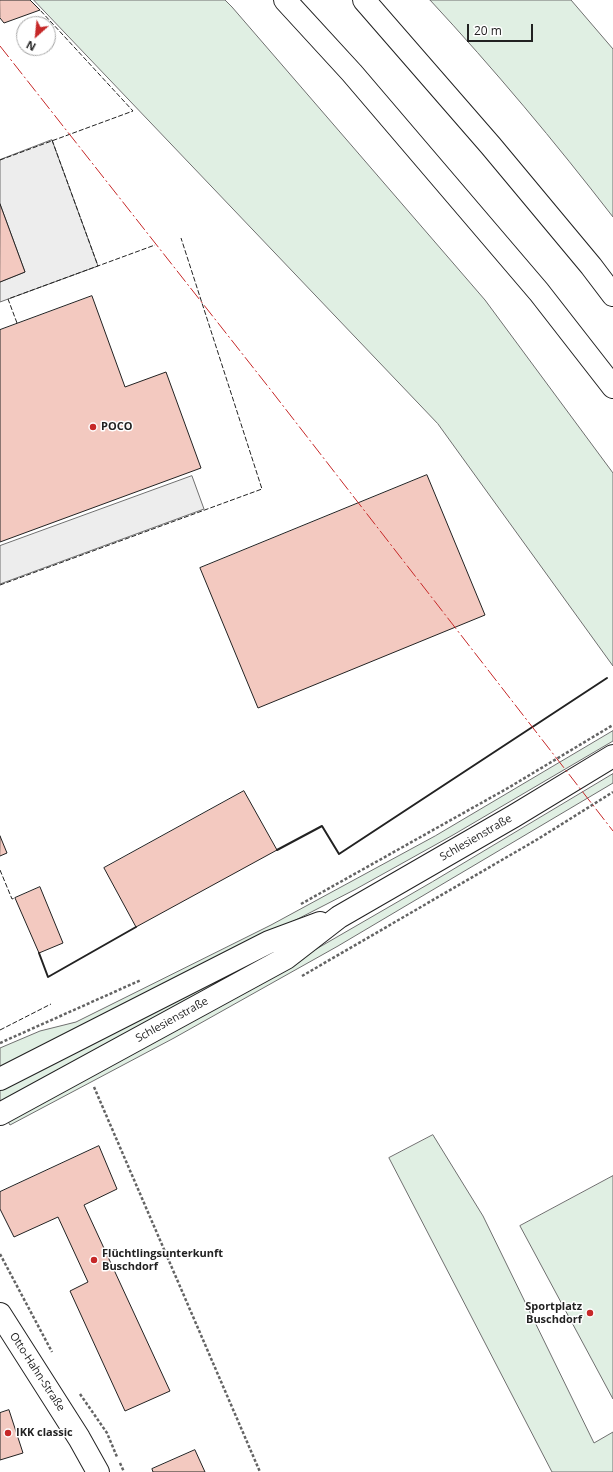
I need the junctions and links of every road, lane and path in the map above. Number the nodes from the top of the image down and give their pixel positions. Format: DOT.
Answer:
graph roads {
  1 [pos="285,0"];
  2 [pos="364,0"];
  3 [pos="613,295"];
  4 [pos="613,387"];
  5 [pos="613,725"];
  6 [pos="613,756"];
  7 [pos="299,906"];
  8 [pos="338,917"];
  9 [pos="143,979"];
  10 [pos="0,1043"];
  11 [pos="0,1079"];
  12 [pos="94,1087"];
  13 [pos="0,1114"];
  14 [pos="0,1254"];
  15 [pos="0,1314"];
  16 [pos="56,1358"];
  17 [pos="77,1390"];
  18 [pos="98,1472"];
  19 [pos="124,1472"];
  20 [pos="260,1472"];
  1 -- 4 [label="main road"];
  2 -- 3 [label="main road"];
  5 -- 7 [label="path"];
  6 -- 8 [label="main road, Schlesienstraße"];
  8 -- 11 [label="main road, Schlesienstraße"];
  8 -- 13 [label="main road, Schlesienstraße"];
  9 -- 10 [label="path"];
  12 -- 20 [label="path"];
  14 -- 16 [label="path"];
  15 -- 18 [label="main road, Otto-Hahn-Straße"];
  17 -- 19 [label="path"];
}
